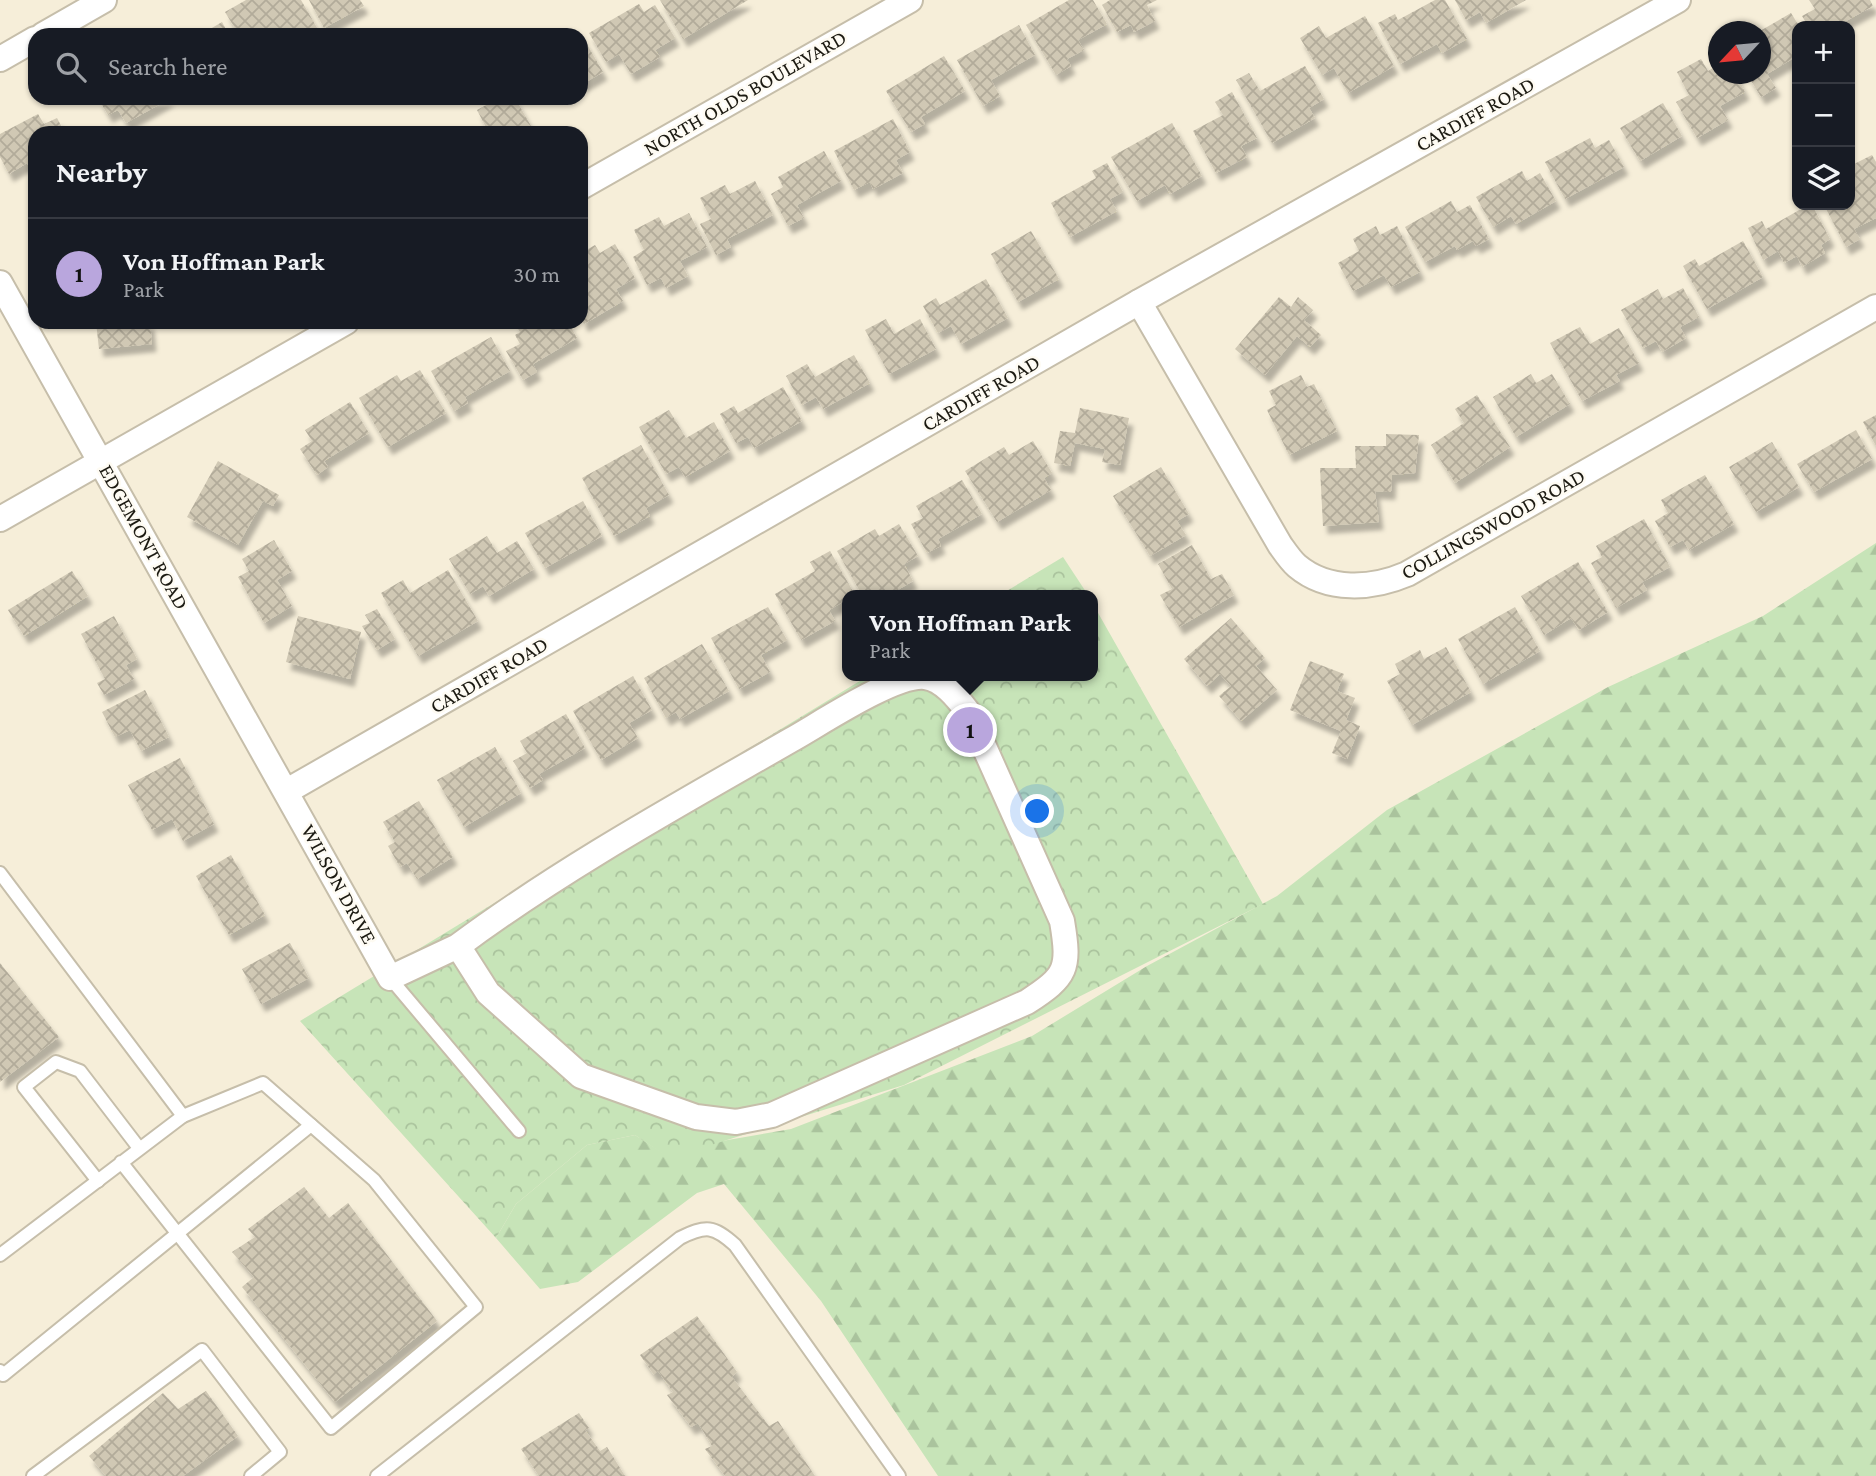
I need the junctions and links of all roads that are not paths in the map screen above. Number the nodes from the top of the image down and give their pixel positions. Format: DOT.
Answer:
graph roads {
  1 [pos="104,0"];
  2 [pos="910,0"];
  3 [pos="1678,0"];
  4 [pos="55,28"];
  5 [pos="28,43"];
  6 [pos="0,59"];
  7 [pos="588,183"];
  8 [pos="0,283"];
  9 [pos="1139,302"];
  10 [pos="1876,307"];
  11 [pos="334,329"];
  12 [pos="102,462"];
  13 [pos="0,519"];
  14 [pos="901,681"];
  15 [pos="933,681"];
  16 [pos="287,791"];
  17 [pos="0,873"];
  18 [pos="458,946"];
  19 [pos="390,978"];
  20 [pos="183,1116"];
  21 [pos="311,1125"];
  22 [pos="519,1131"];
  23 [pos="139,1148"];
  24 [pos="121,1162"];
  25 [pos="99,1181"];
  26 [pos="178,1233"];
  27 [pos="0,1255"];
  28 [pos="0,1371"];
  29 [pos="33,1476"];
  30 [pos="251,1476"];
  31 [pos="377,1476"];
  32 [pos="899,1476"];
  1 -- 4 [label="street"];
  2 -- 7 [label="street, NORTH OLDS BOULEVARD"];
  3 -- 9 [label="street, CARDIFF ROAD"];
  5 -- 6 [label="street"];
  8 -- 12 [label="street, EDGEMONT ROAD"];
  9 -- 10 [label="street, COLLINGSWOOD ROAD"];
  9 -- 16 [label="street, CARDIFF ROAD"];
  11 -- 12 [label="street"];
  12 -- 13 [label="street"];
  12 -- 16 [label="street, EDGEMONT ROAD"];
  14 -- 18 [label="street"];
  15 -- 18 [label="street"];
  16 -- 19 [label="street, WILSON DRIVE"];
  17 -- 20 [label="lane"];
  18 -- 19 [label="street"];
  19 -- 22 [label="lane"];
  20 -- 21 [label="lane"];
  20 -- 23 [label="lane"];
  21 -- 26 [label="lane"];
  21 -- 26 [label="lane"];
  23 -- 24 [label="lane"];
  23 -- 25 [label="lane"];
  24 -- 25 [label="lane"];
  24 -- 26 [label="lane"];
  25 -- 27 [label="lane"];
  26 -- 28 [label="lane"];
  29 -- 30 [label="lane"];
  31 -- 32 [label="lane"];
}
